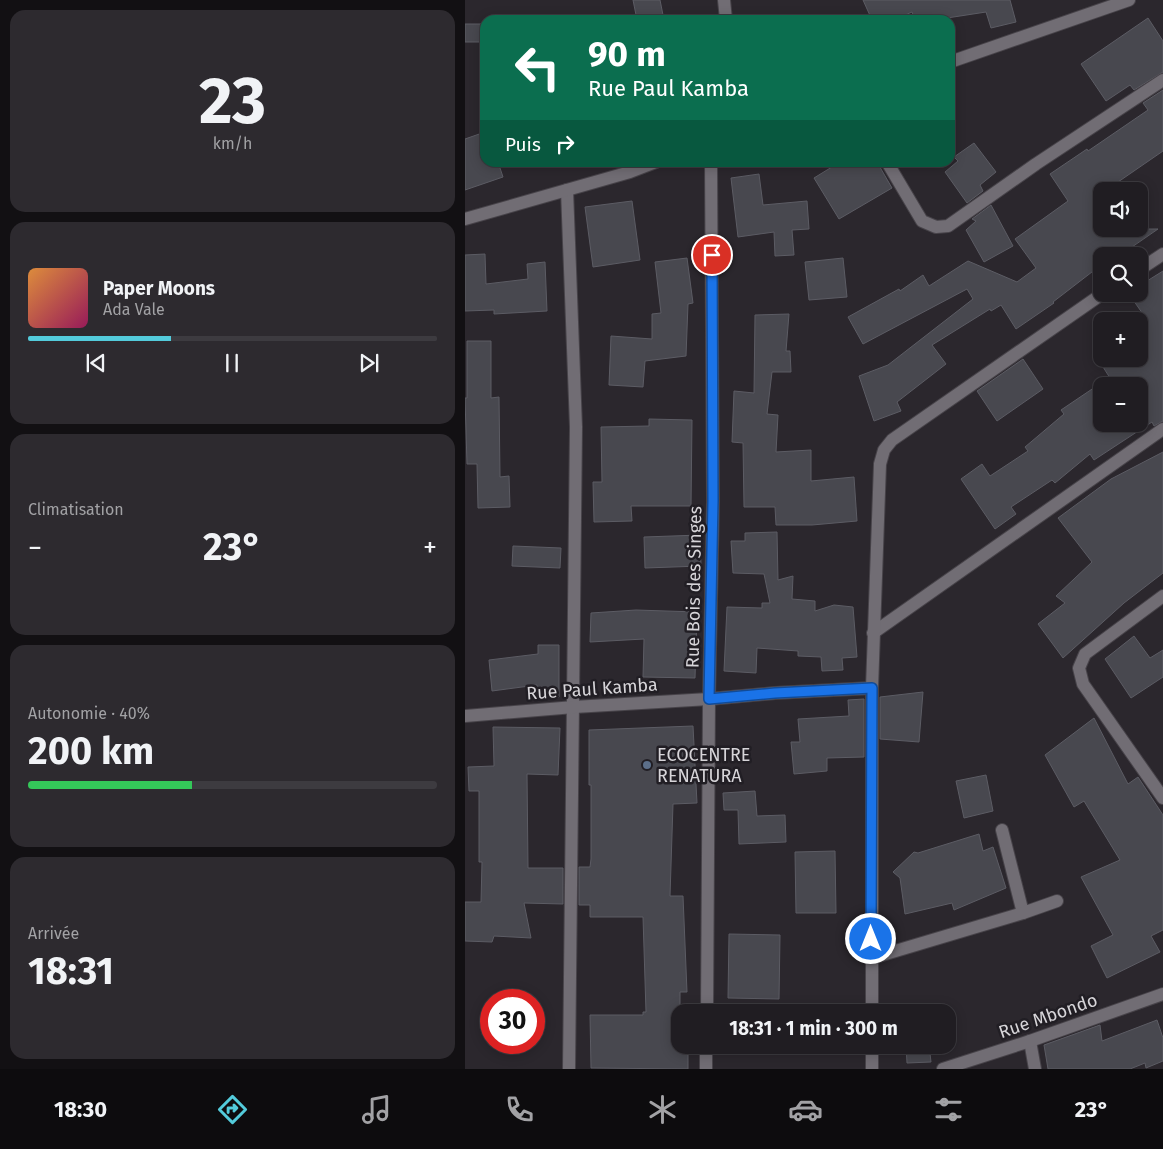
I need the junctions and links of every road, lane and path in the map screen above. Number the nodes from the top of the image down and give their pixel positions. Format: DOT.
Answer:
graph roads {
  1 [pos="725,0"];
  2 [pos="1129,0"];
  3 [pos="726,15"];
  4 [pos="955,60"];
  5 [pos="1163,80"];
  6 [pos="643,167"];
  7 [pos="711,167"];
  8 [pos="890,167"];
  9 [pos="567,190"];
  10 [pos="465,219"];
  11 [pos="1163,254"];
  12 [pos="1148,264"];
  13 [pos="1093,300"];
  14 [pos="1163,429"];
  15 [pos="1163,596"];
  16 [pos="873,633"];
  17 [pos="872,688"];
  18 [pos="709,699"];
  19 [pos="573,707"];
  20 [pos="465,716"];
  21 [pos="1159,783"];
  22 [pos="1163,798"];
  23 [pos="1002,830"];
  24 [pos="1057,901"];
  25 [pos="1023,913"];
  26 [pos="872,958"];
  27 [pos="1163,994"];
  28 [pos="707,1004"];
  29 [pos="872,1004"];
  30 [pos="1031,1041"];
  31 [pos="706,1054"];
  32 [pos="872,1054"];
  33 [pos="569,1069"];
  34 [pos="706,1069"];
  35 [pos="872,1069"];
  36 [pos="943,1069"];
  37 [pos="1035,1069"];
  1 -- 3 [label="street"];
  2 -- 4 [label="street"];
  5 -- 8 [label="street"];
  6 -- 9 [label="street"];
  7 -- 18 [label="street, Rue Bois des Singes"];
  9 -- 10 [label="street"];
  9 -- 19 [label="street"];
  11 -- 12 [label="street"];
  13 -- 16 [label="street"];
  14 -- 16 [label="street"];
  15 -- 21 [label="street"];
  16 -- 17 [label="street"];
  17 -- 18 [label="street, Rue Paul Kamba"];
  17 -- 26 [label="street"];
  18 -- 19 [label="street, Rue Paul Kamba"];
  18 -- 28 [label="street, Rue Bois des Singes"];
  19 -- 20 [label="street, Rue Paul Kamba"];
  19 -- 33 [label="street"];
  21 -- 22 [label="street"];
  23 -- 25 [label="street"];
  24 -- 25 [label="street"];
  25 -- 26 [label="street"];
  26 -- 29 [label="street"];
  27 -- 30 [label="street, Rue Mbondo"];
  30 -- 36 [label="street, Rue Mbondo"];
  30 -- 37 [label="street"];
  31 -- 34 [label="street"];
  32 -- 35 [label="street"];
}
